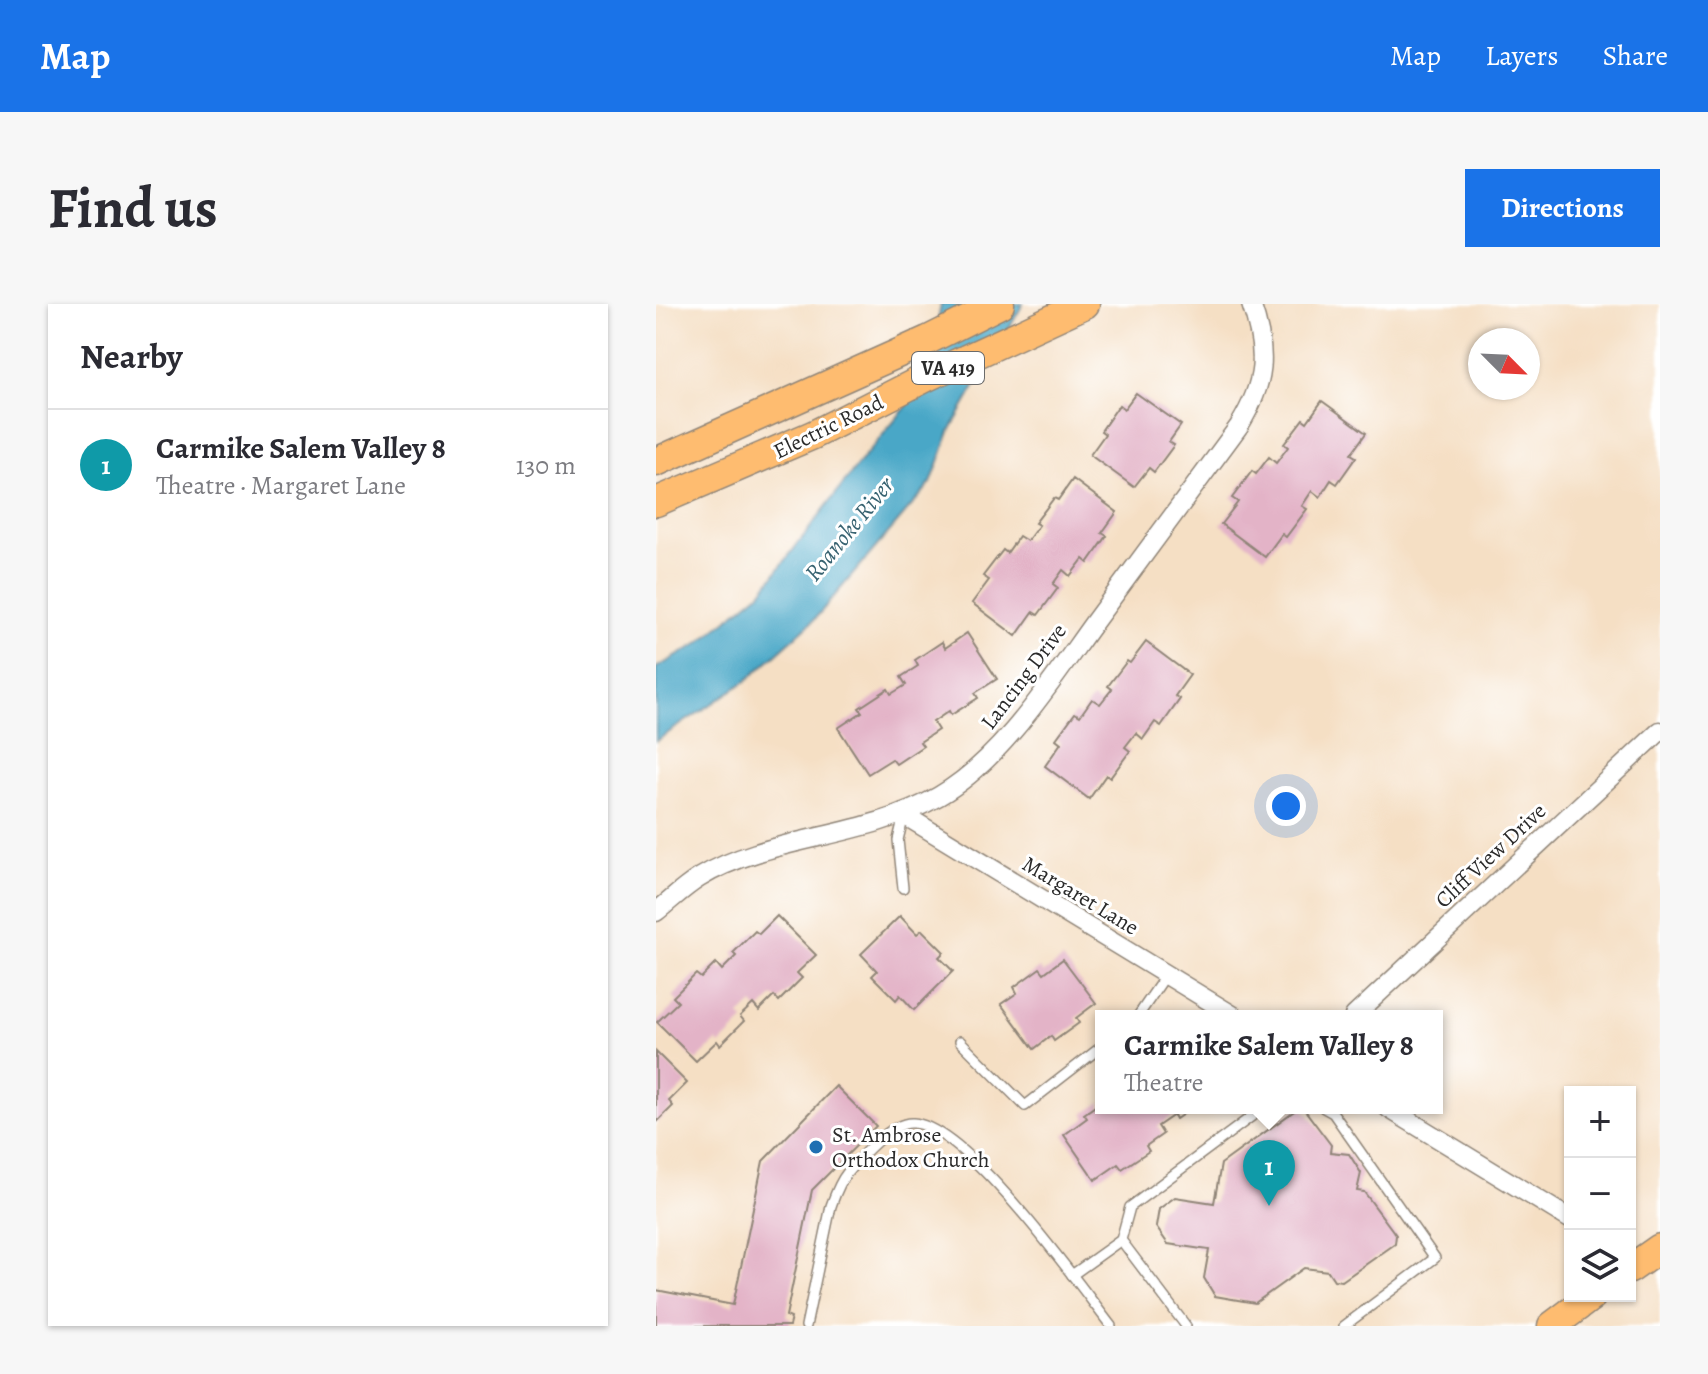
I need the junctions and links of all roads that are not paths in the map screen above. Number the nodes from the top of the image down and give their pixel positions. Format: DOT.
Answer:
graph roads {
  1 [pos="1000,304"];
  2 [pos="1085,304"];
  3 [pos="1251,304"];
  4 [pos="656,462"];
  5 [pos="656,502"];
  6 [pos="1660,731"];
  7 [pos="904,815"];
  8 [pos="903,888"];
  9 [pos="656,912"];
  10 [pos="1166,975"];
  11 [pos="1142,1010"];
  12 [pos="1224,1010"];
  13 [pos="1360,1010"];
  14 [pos="960,1041"];
  15 [pos="1095,1052"];
  16 [pos="1255,1114"];
  17 [pos="1334,1114"];
  18 [pos="1398,1114"];
  19 [pos="1564,1215"];
  20 [pos="1121,1240"];
  21 [pos="1072,1275"];
  22 [pos="1584,1302"];
  23 [pos="806,1326"];
  24 [pos="1111,1326"];
  25 [pos="1186,1326"];
  26 [pos="1344,1326"];
  27 [pos="1552,1326"];
  1 -- 4 [label="main road, Electric Road / VA 419"];
  2 -- 5 [label="main road, Electric Road / VA 419"];
  3 -- 7 [label="street, Lancing Drive"];
  6 -- 13 [label="street, Cliff View Drive"];
  7 -- 8 [label="lane"];
  7 -- 9 [label="street, Lancing Drive"];
  7 -- 10 [label="street, Margaret Lane"];
  10 -- 11 [label="lane"];
  10 -- 12 [label="street, Margaret Lane"];
  14 -- 15 [label="lane"];
  16 -- 20 [label="lane"];
  17 -- 26 [label="lane"];
  18 -- 19 [label="street"];
  20 -- 21 [label="lane"];
  20 -- 25 [label="lane"];
  21 -- 23 [label="lane"];
  21 -- 24 [label="lane"];
  22 -- 27 [label="main road"];
}
